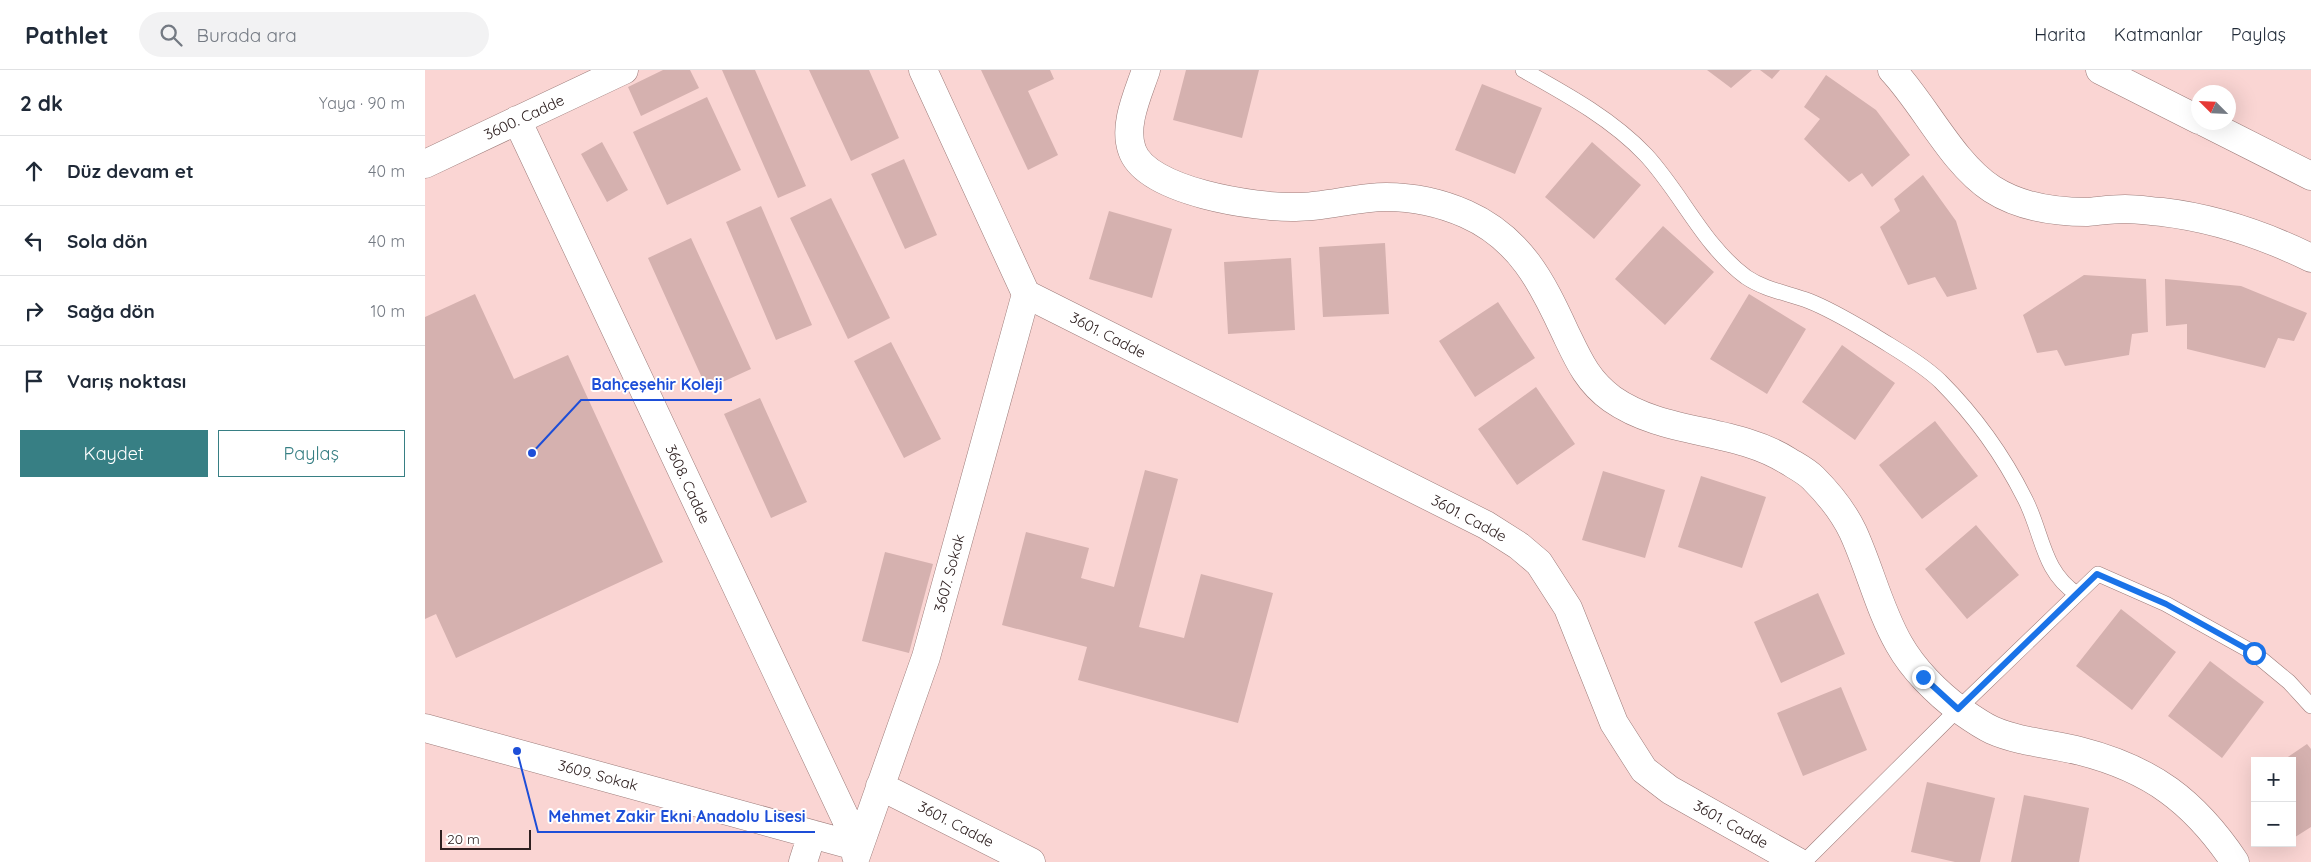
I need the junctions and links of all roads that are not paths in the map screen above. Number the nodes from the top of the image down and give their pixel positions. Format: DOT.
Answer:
graph roads {
  1 [pos="624,70"];
  2 [pos="923,70"];
  3 [pos="1146,70"];
  4 [pos="1523,70"];
  5 [pos="1893,70"];
  6 [pos="2100,70"];
  7 [pos="2191,116"];
  8 [pos="517,120"];
  9 [pos="2220,130"];
  10 [pos="425,164"];
  11 [pos="2311,176"];
  12 [pos="2311,258"];
  13 [pos="1026,294"];
  14 [pos="2077,594"];
  15 [pos="2311,706"];
  16 [pos="1958,709"];
  17 [pos="425,728"];
  18 [pos="880,786"];
  19 [pos="812,834"];
  20 [pos="856,855"];
  21 [pos="803,862"];
  22 [pos="1031,862"];
  23 [pos="1798,862"];
  24 [pos="1804,862"];
  25 [pos="2235,862"];
  1 -- 8 [label="street, 3600. Cadde"];
  2 -- 13 [label="street"];
  3 -- 16 [label="street"];
  4 -- 14 [label="lane"];
  5 -- 12 [label="street"];
  6 -- 7 [label="street"];
  8 -- 10 [label="street, 3600. Cadde"];
  8 -- 20 [label="street, 3608. Cadde"];
  9 -- 11 [label="street"];
  13 -- 18 [label="street, 3607. Sokak"];
  13 -- 23 [label="street, 3601. Cadde"];
  14 -- 15 [label="lane"];
  14 -- 16 [label="lane"];
  16 -- 24 [label="lane"];
  16 -- 25 [label="street"];
  17 -- 19 [label="street, 3609. Sokak"];
  18 -- 20 [label="street, 3607. Sokak"];
  18 -- 22 [label="street, 3601. Cadde"];
  19 -- 20 [label="street, 3609. Sokak"];
  19 -- 21 [label="street"];
}
